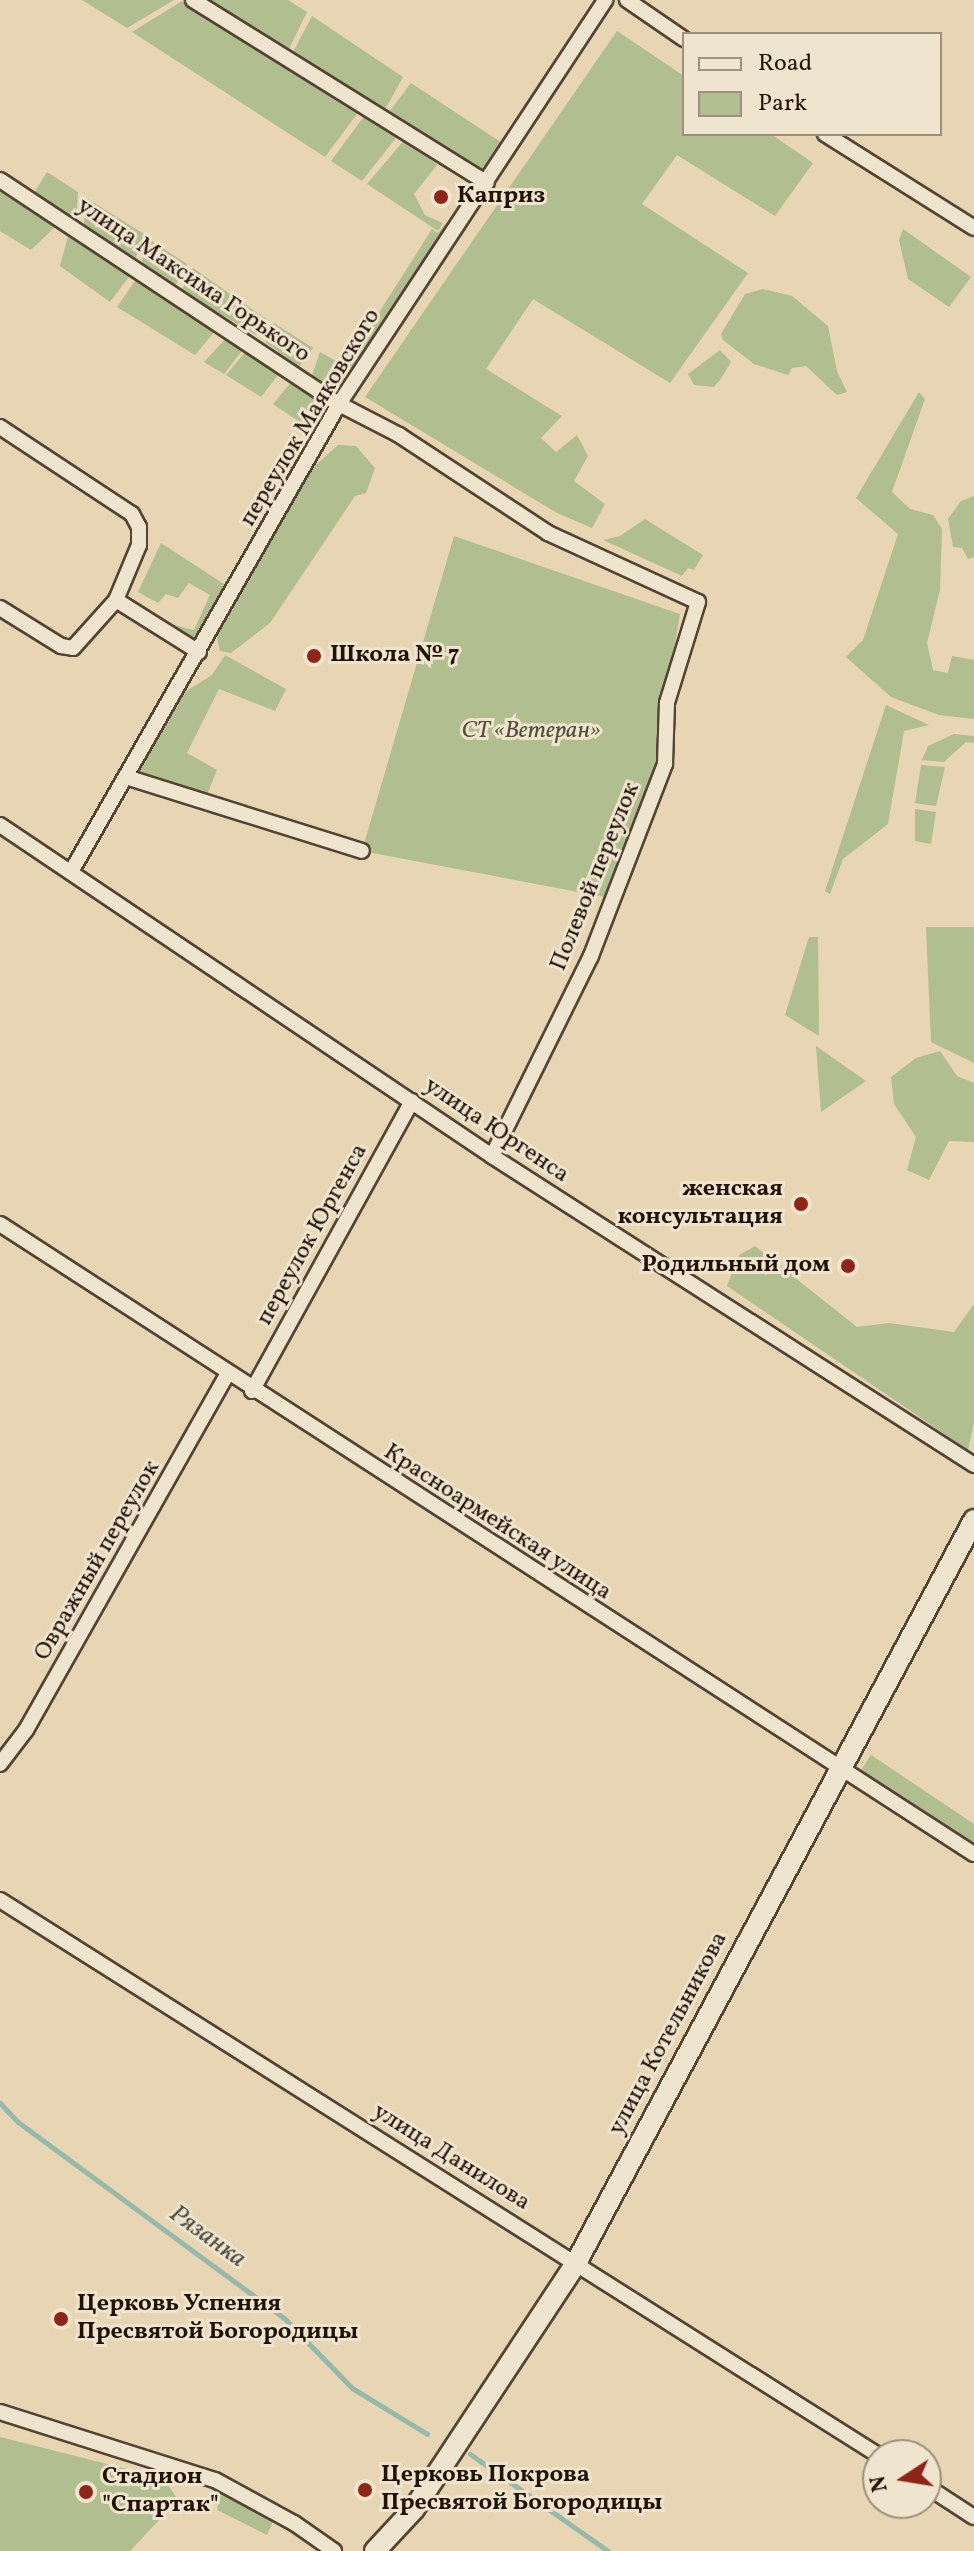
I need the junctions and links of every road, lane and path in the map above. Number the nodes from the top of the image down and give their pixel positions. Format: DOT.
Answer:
graph roads {
  1 [pos="193,0"];
  2 [pos="605,0"];
  3 [pos="627,0"];
  4 [pos="682,38"];
  5 [pos="828,136"];
  6 [pos="0,180"];
  7 [pos="487,183"];
  8 [pos="974,228"];
  9 [pos="339,404"];
  10 [pos="0,427"];
  11 [pos="116,600"];
  12 [pos="698,602"];
  13 [pos="0,608"];
  14 [pos="199,652"];
  15 [pos="126,777"];
  16 [pos="0,825"];
  17 [pos="362,851"];
  18 [pos="72,870"];
  19 [pos="412,1101"];
  20 [pos="492,1156"];
  21 [pos="0,1224"];
  22 [pos="227,1375"];
  23 [pos="252,1391"];
  24 [pos="974,1465"];
  25 [pos="974,1520"];
  26 [pos="0,1764"];
  27 [pos="839,1771"];
  28 [pos="974,1854"];
  29 [pos="0,1900"];
  30 [pos="576,2263"];
  31 [pos="0,2412"];
  32 [pos="862,2445"];
  33 [pos="942,2496"];
  34 [pos="974,2517"];
  35 [pos="334,2551"];
  36 [pos="375,2551"];
  1 -- 7 [label="street"];
  2 -- 7 [label="street, переулок Маяковского"];
  3 -- 4 [label="street"];
  5 -- 8 [label="street"];
  6 -- 9 [label="street, улица Максима Горького"];
  7 -- 9 [label="street, переулок Маяковского"];
  9 -- 12 [label="street, улица Максима Горького"];
  9 -- 14 [label="street, переулок Маяковского"];
  10 -- 11 [label="street"];
  11 -- 13 [label="street"];
  11 -- 14 [label="street"];
  12 -- 20 [label="street, Полевой переулок"];
  14 -- 15 [label="street, переулок Маяковского"];
  15 -- 17 [label="street"];
  15 -- 18 [label="street, переулок Маяковского"];
  16 -- 18 [label="street, улица Юргенса"];
  18 -- 19 [label="street, улица Юргенса"];
  19 -- 20 [label="street, улица Юргенса"];
  19 -- 23 [label="street, переулок Юргенса"];
  20 -- 24 [label="street, улица Юргенса"];
  21 -- 22 [label="street, Красноармейская улица"];
  22 -- 23 [label="street, Красноармейская улица"];
  22 -- 26 [label="street, Овражный переулок"];
  23 -- 27 [label="street, Красноармейская улица"];
  25 -- 27 [label="street, улица Котельникова"];
  27 -- 28 [label="street, Красноармейская улица"];
  27 -- 30 [label="street, улица Котельникова"];
  29 -- 30 [label="street, улица Данилова"];
  30 -- 32 [label="street, улица Данилова"];
  30 -- 36 [label="street, улица Котельникова"];
  31 -- 35 [label="street"];
  33 -- 34 [label="street"];
}
